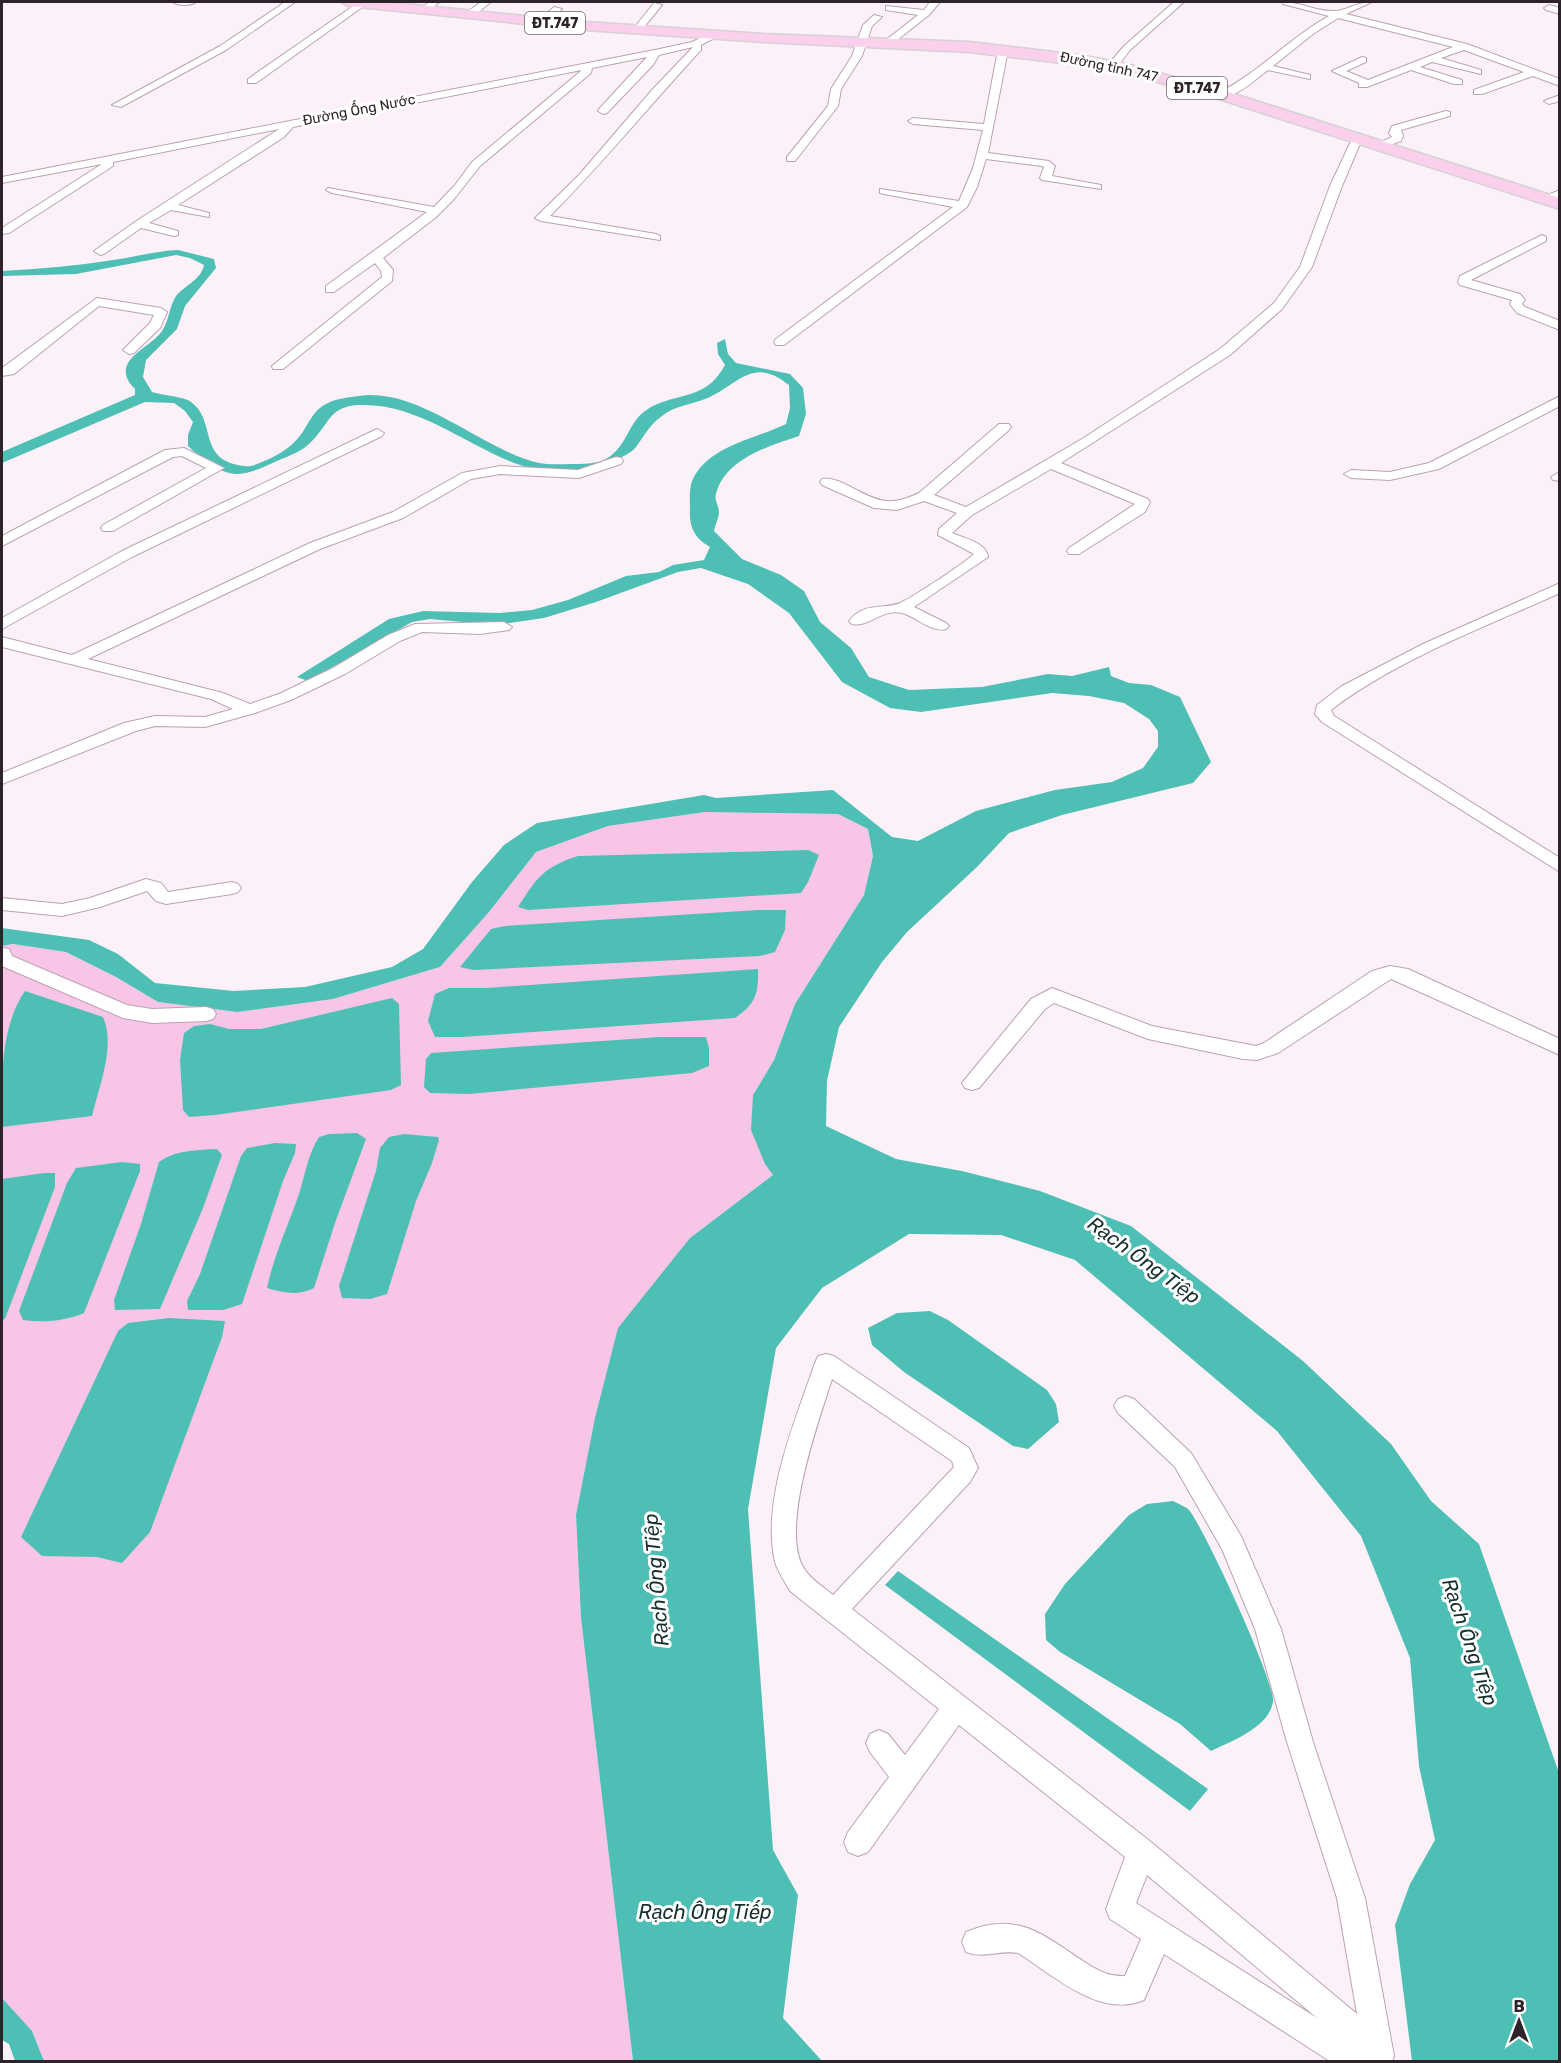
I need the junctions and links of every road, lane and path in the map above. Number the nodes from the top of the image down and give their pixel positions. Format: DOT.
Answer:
graph roads {
  1 [pos="178,2"];
  2 [pos="190,2"];
  3 [pos="290,2"];
  4 [pos="348,2"];
  5 [pos="486,2"];
  6 [pos="935,2"];
  7 [pos="1179,2"];
  8 [pos="1286,2"];
  9 [pos="1368,2"];
  10 [pos="363,3"];
  11 [pos="392,4"];
  12 [pos="657,5"];
  13 [pos="429,6"];
  14 [pos="889,8"];
  15 [pos="557,9"];
  16 [pos="926,13"];
  17 [pos="1338,13"];
  18 [pos="469,15"];
  19 [pos="877,17"];
  20 [pos="542,22"];
  21 [pos="637,30"];
  22 [pos="715,34"];
  23 [pos="862,42"];
  24 [pos="889,42"];
  25 [pos="695,44"];
  26 [pos="1464,46"];
  27 [pos="1003,50"];
  28 [pos="656,53"];
  29 [pos="1432,58"];
  30 [pos="1362,60"];
  31 [pos="1113,65"];
  32 [pos="587,67"];
  33 [pos="1266,67"];
  34 [pos="1411,67"];
  35 [pos="1477,72"];
  36 [pos="1532,73"];
  37 [pos="1306,77"];
  38 [pos="252,81"];
  39 [pos="1458,82"];
  40 [pos="1560,83"];
  41 [pos="1478,92"];
  42 [pos="1222,95"];
  43 [pos="117,105"];
  44 [pos="603,111"];
  45 [pos="1446,114"];
  46 [pos="913,121"];
  47 [pos="291,123"];
  48 [pos="987,127"];
  49 [pos="1357,139"];
  50 [pos="1378,146"];
  51 [pos="981,155"];
  52 [pos="115,158"];
  53 [pos="791,159"];
  54 [pos="2,180"];
  55 [pos="1097,187"];
  56 [pos="332,190"];
  57 [pos="884,191"];
  58 [pos="1554,198"];
  59 [pos="963,205"];
  60 [pos="169,206"];
  61 [pos="434,210"];
  62 [pos="205,215"];
  63 [pos="139,224"];
  64 [pos="5,231"];
  65 [pos="174,233"];
  66 [pos="656,238"];
  67 [pos="1542,239"];
  68 [pos="100,251"];
  69 [pos="376,257"];
  70 [pos="330,289"];
  71 [pos="1560,326"];
  72 [pos="780,342"];
  73 [pos="129,350"];
  74 [pos="278,366"];
  75 [pos="2,372"];
  76 [pos="1560,400"];
  77 [pos="1004,427"];
  78 [pos="377,432"];
  79 [pos="616,461"];
  80 [pos="1049,463"];
  81 [pos="1350,474"];
  82 [pos="828,482"];
  83 [pos="924,496"];
  84 [pos="967,512"];
  85 [pos="108,528"];
  86 [pos="2,542"];
  87 [pos="1074,551"];
  88 [pos="1560,587"];
  89 [pos="903,608"];
  90 [pos="857,621"];
  91 [pos="2,624"];
  92 [pos="941,626"];
  93 [pos="504,627"];
  94 [pos="2,642"];
  95 [pos="71,661"];
  96 [pos="249,710"];
  97 [pos="2,779"];
  98 [pos="1560,866"];
  99 [pos="232,888"];
  100 [pos="2,904"];
  101 [pos="2,954"];
  102 [pos="206,1014"];
  103 [pos="1560,1048"];
  104 [pos="972,1083"];
  105 [pos="1126,1406"];
  106 [pos="835,1610"];
  107 [pos="957,1707"];
  108 [pos="879,1743"];
  109 [pos="906,1777"];
  110 [pos="858,1842"];
  111 [pos="1141,1852"];
  112 [pos="1158,1934"];
  113 [pos="976,1942"];
  114 [pos="1372,2058"];
  1 -- 2 [label="street"];
  3 -- 43 [label="street"];
  4 -- 10 [label="main road, Đường tỉnh 747 / ĐT.747"];
  5 -- 18 [label="street"];
  6 -- 16 [label="street"];
  7 -- 31 [label="street"];
  8 -- 17 [label="street"];
  9 -- 17 [label="street"];
  10 -- 11 [label="main road, Đường tỉnh 747 / ĐT.747"];
  10 -- 38 [label="street"];
  11 -- 13 [label="main road, Đường tỉnh 747 / ĐT.747"];
  12 -- 21 [label="street"];
  13 -- 18 [label="main road, Đường tỉnh 747 / ĐT.747"];
  14 -- 16 [label="street"];
  15 -- 20 [label="street"];
  16 -- 24 [label="street"];
  17 -- 26 [label="street"];
  17 -- 33 [label="street"];
  18 -- 20 [label="main road, Đường tỉnh 747 / ĐT.747"];
  19 -- 23 [label="street"];
  20 -- 21 [label="main road, Đường tỉnh 747 / ĐT.747"];
  21 -- 22 [label="main road, Đường tỉnh 747 / ĐT.747"];
  22 -- 23 [label="main road, Đường tỉnh 747 / ĐT.747"];
  22 -- 25 [label="street, Đường Ống Nước"];
  23 -- 24 [label="main road, Đường tỉnh 747 / ĐT.747"];
  23 -- 53 [label="street"];
  24 -- 27 [label="main road, Đường tỉnh 747 / ĐT.747"];
  25 -- 28 [label="street, Đường Ống Nước"];
  25 -- 66 [label="street"];
  26 -- 29 [label="street"];
  26 -- 36 [label="street"];
  27 -- 31 [label="main road, Đường tỉnh 747 / ĐT.747"];
  27 -- 48 [label="street"];
  28 -- 32 [label="street, Đường Ống Nước"];
  28 -- 44 [label="street"];
  29 -- 34 [label="street"];
  29 -- 35 [label="street"];
  30 -- 34 [label="street"];
  31 -- 42 [label="main road, Đường tỉnh 747 / ĐT.747"];
  32 -- 47 [label="street, Đường Ống Nước"];
  32 -- 61 [label="street"];
  33 -- 37 [label="street"];
  33 -- 42 [label="street"];
  34 -- 39 [label="street"];
  36 -- 40 [label="street"];
  36 -- 41 [label="street"];
  42 -- 49 [label="main road, Đường tỉnh 747 / ĐT.747"];
  45 -- 50 [label="street"];
  46 -- 48 [label="street"];
  47 -- 52 [label="street, Đường Ống Nước"];
  47 -- 60 [label="street"];
  48 -- 51 [label="street"];
  49 -- 50 [label="main road, Đường tỉnh 747 / ĐT.747"];
  49 -- 80 [label="street"];
  50 -- 58 [label="main road, Đường tỉnh 747 / ĐT.747"];
  51 -- 55 [label="street"];
  51 -- 59 [label="street"];
  52 -- 54 [label="street, Đường Ống Nước"];
  52 -- 64 [label="street"];
  56 -- 61 [label="street"];
  57 -- 59 [label="street"];
  59 -- 72 [label="street"];
  60 -- 62 [label="street"];
  60 -- 63 [label="street"];
  61 -- 69 [label="street"];
  63 -- 65 [label="street"];
  63 -- 68 [label="street"];
  67 -- 71 [label="street"];
  69 -- 70 [label="street"];
  69 -- 74 [label="street"];
  73 -- 75 [label="street"];
  76 -- 81 [label="street"];
  77 -- 83 [label="street"];
  78 -- 91 [label="street"];
  79 -- 95 [label="street"];
  80 -- 84 [label="street"];
  80 -- 87 [label="street"];
  82 -- 83 [label="street"];
  83 -- 84 [label="street"];
  84 -- 89 [label="street"];
  85 -- 86 [label="street"];
  88 -- 98 [label="street"];
  89 -- 90 [label="street"];
  89 -- 92 [label="street"];
  93 -- 96 [label="street"];
  94 -- 95 [label="street"];
  95 -- 96 [label="street"];
  96 -- 97 [label="street"];
  99 -- 100 [label="street"];
  101 -- 102 [label="street"];
  103 -- 104 [label="street"];
  105 -- 114 [label="street"];
  106 -- 106 [label="street"];
  106 -- 107 [label="street"];
  107 -- 109 [label="street"];
  107 -- 111 [label="street"];
  108 -- 109 [label="street"];
  109 -- 110 [label="street"];
  111 -- 112 [label="street"];
  111 -- 114 [label="street"];
  112 -- 113 [label="street"];
  112 -- 114 [label="street"];
}
